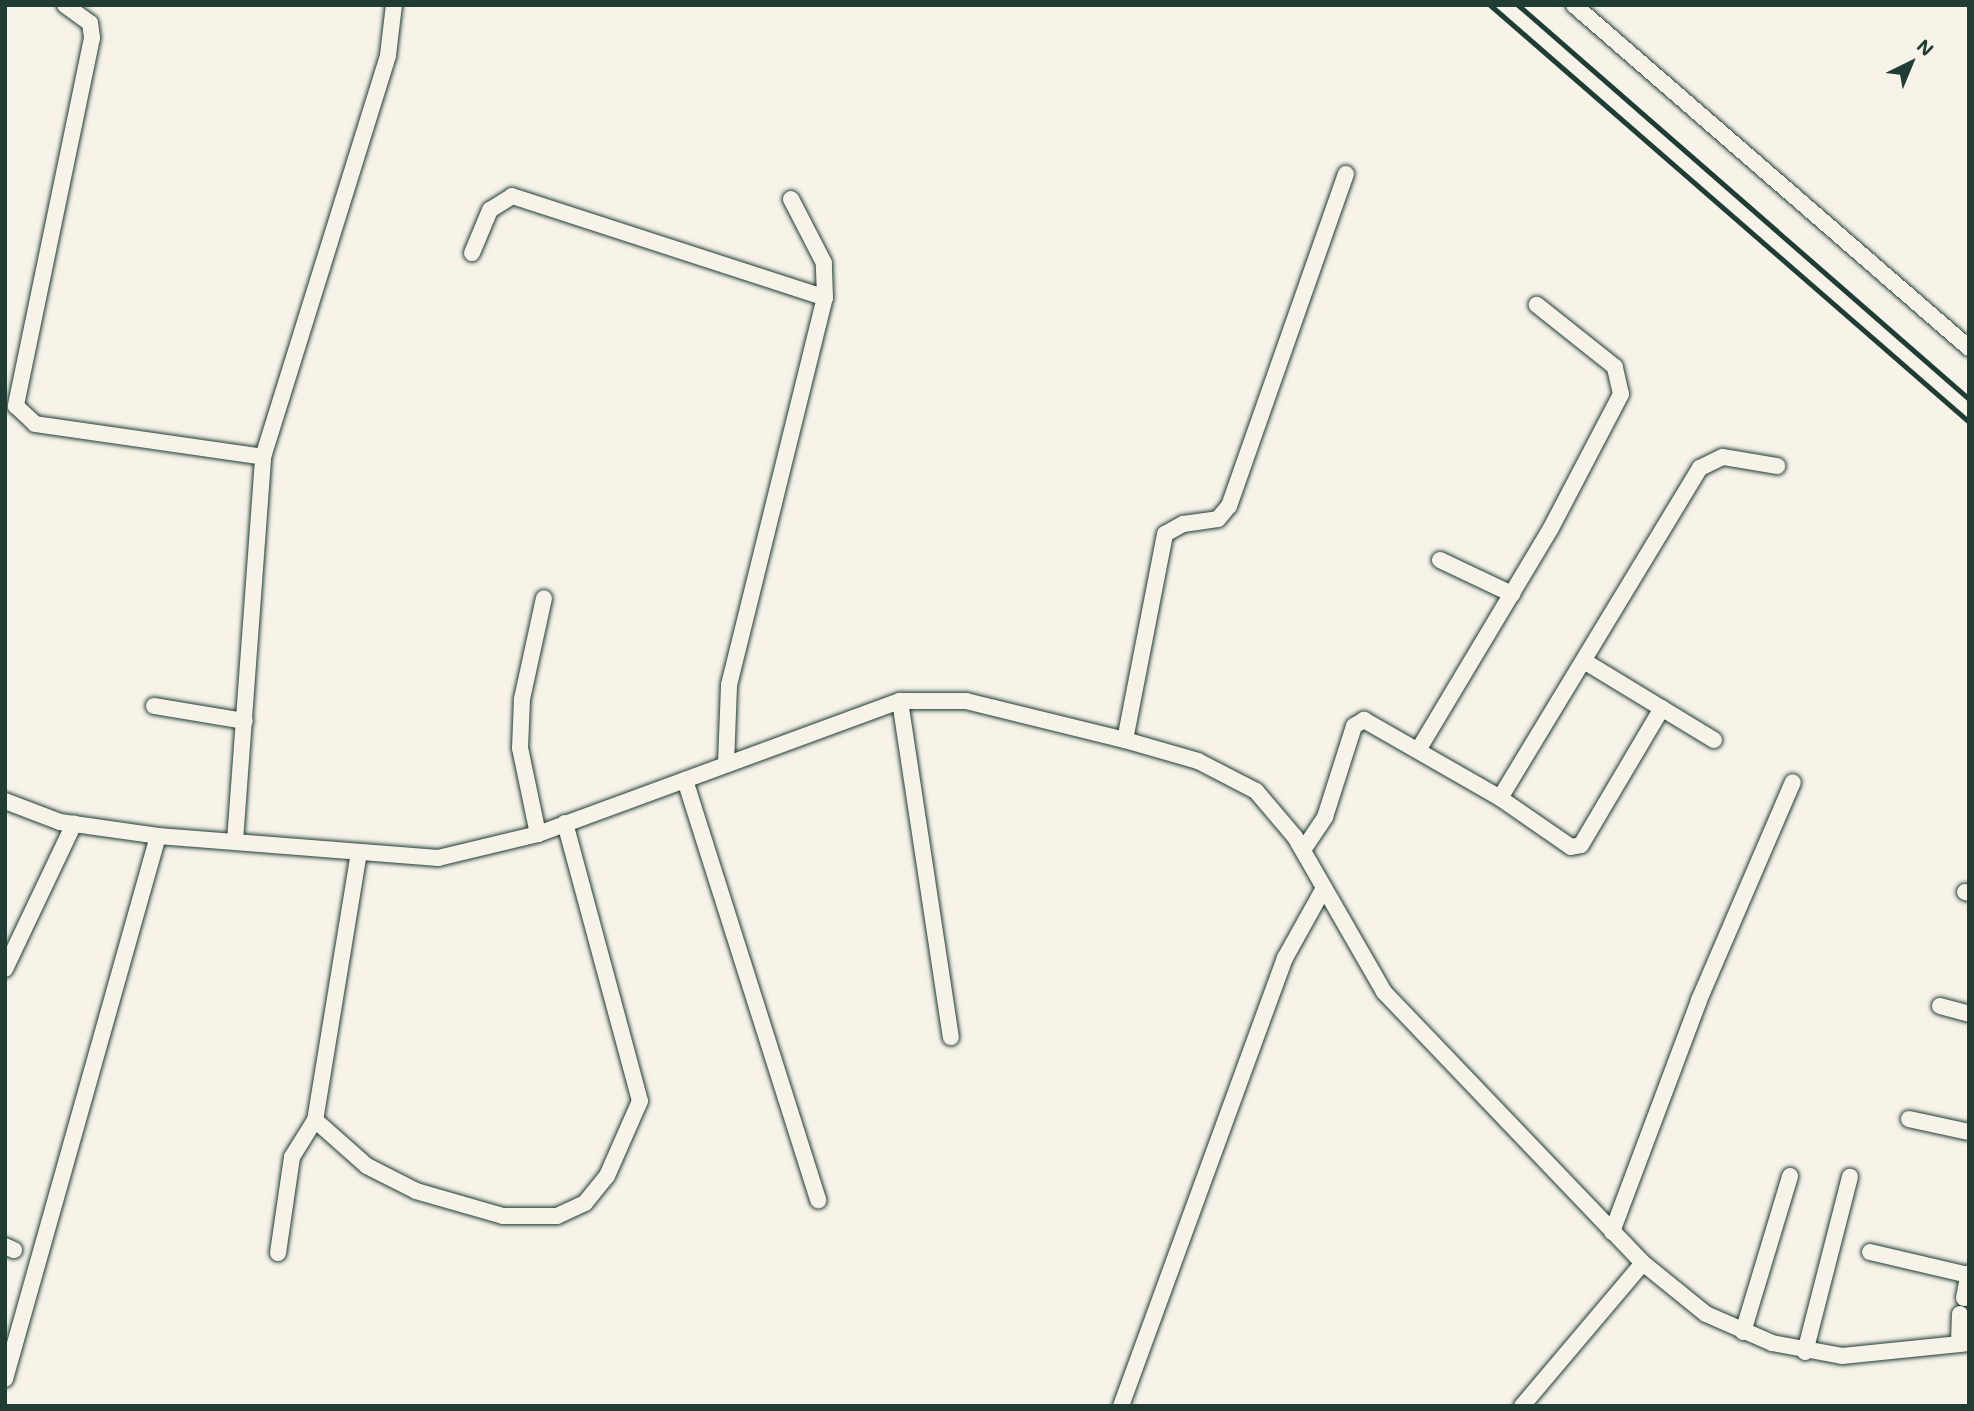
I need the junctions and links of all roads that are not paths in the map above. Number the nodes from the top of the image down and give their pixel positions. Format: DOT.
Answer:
graph roads {
  1 [pos="65,5"];
  2 [pos="394,5"];
  3 [pos="1574,5"];
  4 [pos="1346,174"];
  5 [pos="791,199"];
  6 [pos="472,253"];
  7 [pos="825,298"];
  8 [pos="1537,305"];
  9 [pos="1969,348"];
  10 [pos="263,457"];
  11 [pos="1777,466"];
  12 [pos="1440,560"];
  13 [pos="1512,594"];
  14 [pos="544,598"];
  15 [pos="1584,661"];
  16 [pos="900,701"];
  17 [pos="154,706"];
  18 [pos="1662,708"];
  19 [pos="245,721"];
  20 [pos="1125,740"];
  21 [pos="1714,740"];
  22 [pos="1420,747"];
  23 [pos="726,764"];
  24 [pos="685,780"];
  25 [pos="1793,782"];
  26 [pos="1500,798"];
  27 [pos="5,801"];
  28 [pos="565,823"];
  29 [pos="74,824"];
  30 [pos="538,834"];
  31 [pos="158,836"];
  32 [pos="235,841"];
  33 [pos="1303,850"];
  34 [pos="359,852"];
  35 [pos="1324,888"];
  36 [pos="5,969"];
  37 [pos="1940,1006"];
  38 [pos="1969,1014"];
  39 [pos="951,1037"];
  40 [pos="1909,1119"];
  41 [pos="315,1120"];
  42 [pos="1969,1132"];
  43 [pos="1790,1176"];
  44 [pos="1850,1177"];
  45 [pos="818,1200"];
  46 [pos="1612,1232"];
  47 [pos="1870,1252"];
  48 [pos="278,1254"];
  49 [pos="1643,1264"];
  50 [pos="1969,1274"];
  51 [pos="1743,1332"];
  52 [pos="1964,1343"];
  53 [pos="1805,1352"];
  54 [pos="5,1379"];
  55 [pos="1121,1406"];
  56 [pos="1522,1406"];
  1 -- 10 [label="street"];
  2 -- 10 [label="street"];
  3 -- 9 [label="street"];
  4 -- 20 [label="street"];
  5 -- 7 [label="street"];
  6 -- 7 [label="street"];
  7 -- 23 [label="street"];
  8 -- 13 [label="street"];
  10 -- 19 [label="street"];
  11 -- 15 [label="street"];
  12 -- 13 [label="street"];
  13 -- 22 [label="street"];
  14 -- 30 [label="street"];
  15 -- 18 [label="street"];
  15 -- 26 [label="street"];
  16 -- 20 [label="street"];
  16 -- 23 [label="street"];
  16 -- 39 [label="street"];
  17 -- 19 [label="street"];
  18 -- 21 [label="street"];
  18 -- 26 [label="street"];
  19 -- 32 [label="street"];
  20 -- 33 [label="street"];
  22 -- 26 [label="street"];
  22 -- 33 [label="street"];
  23 -- 24 [label="street"];
  24 -- 28 [label="street"];
  24 -- 45 [label="street"];
  25 -- 46 [label="street"];
  27 -- 29 [label="street"];
  28 -- 30 [label="street"];
  28 -- 41 [label="street"];
  29 -- 31 [label="street"];
  29 -- 36 [label="street"];
  30 -- 34 [label="street"];
  31 -- 32 [label="street"];
  31 -- 54 [label="street"];
  32 -- 34 [label="street"];
  33 -- 35 [label="street"];
  34 -- 41 [label="street"];
  35 -- 46 [label="street"];
  35 -- 55 [label="street"];
  37 -- 38 [label="street"];
  40 -- 42 [label="street"];
  41 -- 48 [label="street"];
  43 -- 51 [label="street"];
  44 -- 53 [label="street"];
  46 -- 49 [label="street"];
  47 -- 50 [label="street"];
  49 -- 51 [label="street"];
  49 -- 56 [label="street"];
  50 -- 52 [label="street"];
  51 -- 53 [label="street"];
  52 -- 53 [label="street"];
}
